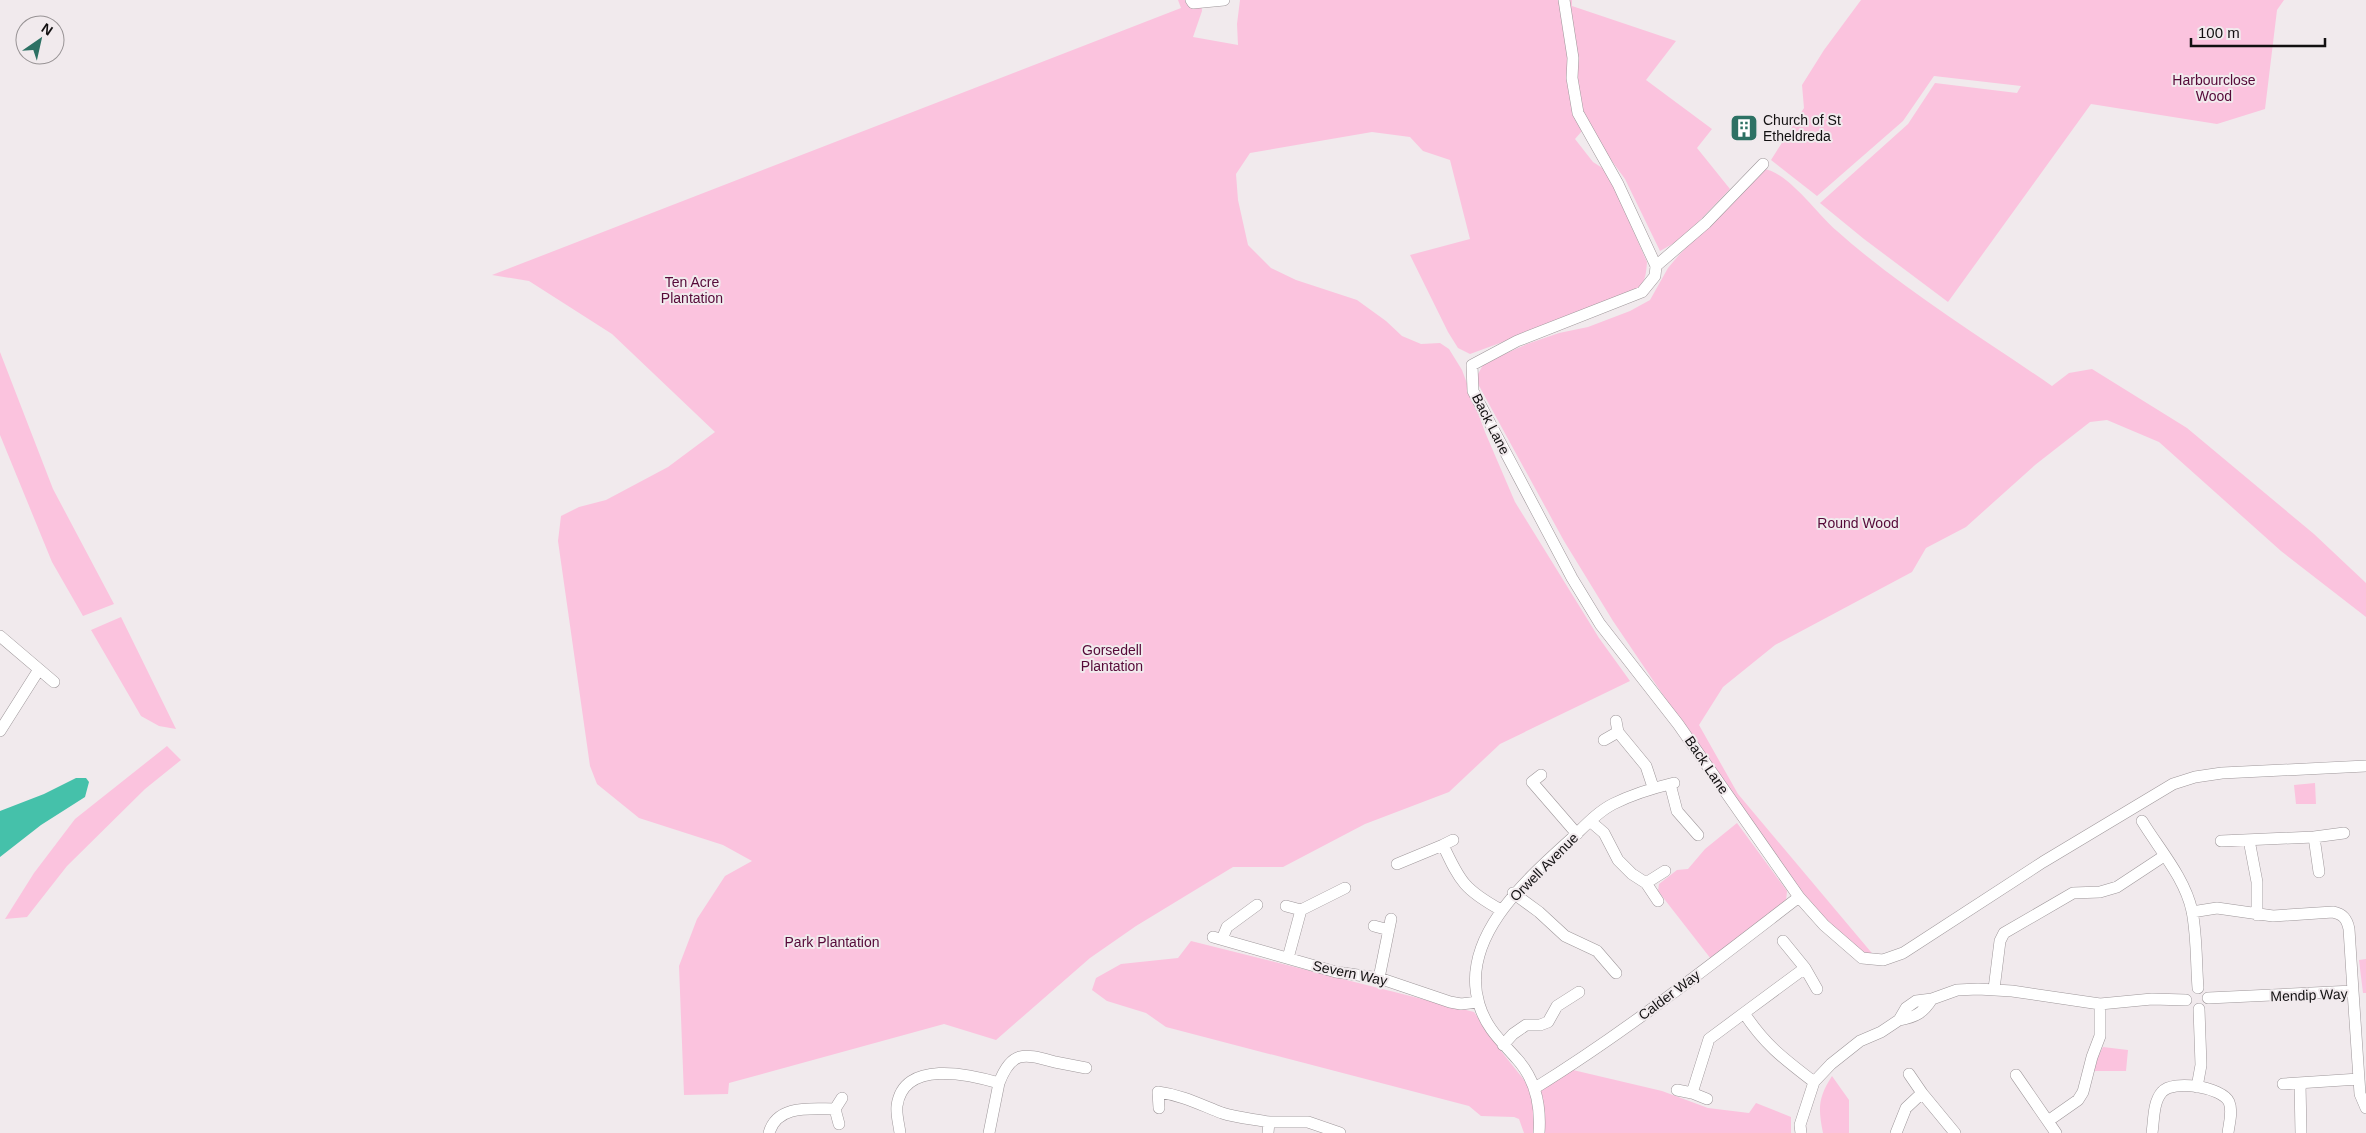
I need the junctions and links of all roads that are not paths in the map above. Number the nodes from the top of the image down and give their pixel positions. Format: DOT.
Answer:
graph roads {
  1 [pos="1191,0"];
  2 [pos="1224,0"];
  3 [pos="1564,0"];
  4 [pos="1763,164"];
  5 [pos="1656,266"];
  6 [pos="0,636"];
  7 [pos="38,671"];
  8 [pos="54,682"];
  9 [pos="0,731"];
  10 [pos="1604,740"];
  11 [pos="2366,766"];
  12 [pos="1532,781"];
  13 [pos="1653,787"];
  14 [pos="1590,821"];
  15 [pos="2142,821"];
  16 [pos="2344,833"];
  17 [pos="1577,834"];
  18 [pos="1698,835"];
  19 [pos="2314,837"];
  20 [pos="2221,840"];
  21 [pos="2249,840"];
  22 [pos="2164,856"];
  23 [pos="1397,864"];
  24 [pos="1665,871"];
  25 [pos="2319,872"];
  26 [pos="1646,883"];
  27 [pos="1345,888"];
  28 [pos="1514,893"];
  29 [pos="1799,897"];
  30 [pos="1658,901"];
  31 [pos="1256,905"];
  32 [pos="1286,906"];
  33 [pos="1301,910"];
  34 [pos="1501,910"];
  35 [pos="2192,912"];
  36 [pos="2257,915"];
  37 [pos="1374,926"];
  38 [pos="1783,941"];
  39 [pos="1288,958"];
  40 [pos="1805,968"];
  41 [pos="1616,974"];
  42 [pos="1379,978"];
  43 [pos="2198,988"];
  44 [pos="1817,989"];
  45 [pos="1994,989"];
  46 [pos="2353,991"];
  47 [pos="1579,992"];
  48 [pos="2208,998"];
  49 [pos="2186,1000"];
  50 [pos="1478,1002"];
  51 [pos="2100,1004"];
  52 [pos="2199,1009"];
  53 [pos="1744,1013"];
  54 [pos="1503,1045"];
  55 [pos="2362,1050"];
  56 [pos="1086,1068"];
  57 [pos="1909,1074"];
  58 [pos="2016,1075"];
  59 [pos="2359,1079"];
  60 [pos="1814,1082"];
  61 [pos="999,1083"];
  62 [pos="2300,1083"];
  63 [pos="2283,1084"];
  64 [pos="2197,1087"];
  65 [pos="1535,1088"];
  66 [pos="1677,1090"];
  67 [pos="1922,1093"];
  68 [pos="1692,1094"];
  69 [pos="842,1098"];
  70 [pos="1707,1099"];
  71 [pos="1159,1108"];
  72 [pos="2366,1108"];
  73 [pos="835,1109"];
  74 [pos="2048,1122"];
  75 [pos="839,1124"];
  76 [pos="1268,1128"];
  77 [pos="769,1133"];
  78 [pos="900,1133"];
  79 [pos="989,1133"];
  80 [pos="1340,1133"];
  81 [pos="1539,1133"];
  82 [pos="1801,1133"];
  83 [pos="1896,1133"];
  84 [pos="1955,1133"];
  85 [pos="2056,1133"];
  86 [pos="2152,1133"];
  87 [pos="2228,1133"];
  88 [pos="2301,1133"];
  1 -- 2 [label="street"];
  3 -- 5 [label="street"];
  4 -- 5 [label="street"];
  5 -- 29 [label="street, Back Lane"];
  6 -- 7 [label="street"];
  7 -- 8 [label="street"];
  7 -- 9 [label="street"];
  10 -- 13 [label="street"];
  11 -- 29 [label="street"];
  12 -- 17 [label="street"];
  13 -- 14 [label="street, Orwell Avenue"];
  13 -- 18 [label="street, Orwell Avenue"];
  14 -- 17 [label="street, Orwell Avenue"];
  14 -- 26 [label="street"];
  15 -- 22 [label="street"];
  16 -- 19 [label="street"];
  17 -- 28 [label="street, Orwell Avenue"];
  19 -- 21 [label="street"];
  19 -- 25 [label="street"];
  20 -- 21 [label="street"];
  21 -- 36 [label="street"];
  22 -- 35 [label="street"];
  22 -- 45 [label="street"];
  23 -- 34 [label="street"];
  24 -- 26 [label="street"];
  26 -- 30 [label="street"];
  27 -- 33 [label="street"];
  28 -- 34 [label="street, Orwell Avenue"];
  28 -- 41 [label="street"];
  29 -- 65 [label="street, Calder Way"];
  31 -- 39 [label="street, Severn Way"];
  32 -- 33 [label="street"];
  33 -- 39 [label="street"];
  34 -- 50 [label="street, Orwell Avenue"];
  35 -- 36 [label="street"];
  35 -- 43 [label="street"];
  36 -- 46 [label="street"];
  37 -- 42 [label="street"];
  38 -- 40 [label="street"];
  39 -- 42 [label="street, Severn Way"];
  40 -- 44 [label="street"];
  40 -- 53 [label="street"];
  42 -- 50 [label="street, Severn Way"];
  43 -- 48 [label="street"];
  43 -- 49 [label="street"];
  45 -- 51 [label="street"];
  45 -- 60 [label="street"];
  46 -- 48 [label="street, Mendip Way"];
  46 -- 55 [label="street, Mendip Way"];
  47 -- 54 [label="street"];
  48 -- 52 [label="street"];
  49 -- 51 [label="street"];
  49 -- 52 [label="street"];
  50 -- 54 [label="street, Orwell Avenue"];
  51 -- 74 [label="street"];
  52 -- 64 [label="street"];
  53 -- 60 [label="street"];
  53 -- 68 [label="street"];
  54 -- 65 [label="street, Orwell Avenue"];
  55 -- 59 [label="street, Mendip Way"];
  56 -- 61 [label="street"];
  57 -- 67 [label="street"];
  58 -- 74 [label="street"];
  59 -- 62 [label="street"];
  59 -- 72 [label="street, Mendip Way"];
  60 -- 82 [label="street"];
  61 -- 78 [label="street"];
  61 -- 79 [label="street"];
  62 -- 63 [label="street"];
  62 -- 88 [label="street"];
  64 -- 86 [label="street"];
  64 -- 87 [label="street"];
  65 -- 81 [label="street, Orwell Avenue"];
  66 -- 68 [label="street"];
  67 -- 83 [label="street"];
  67 -- 84 [label="street"];
  68 -- 70 [label="street"];
  69 -- 73 [label="street"];
  71 -- 76 [label="street"];
  73 -- 75 [label="street"];
  73 -- 77 [label="street"];
  74 -- 85 [label="street"];
  76 -- 80 [label="street"];
}
